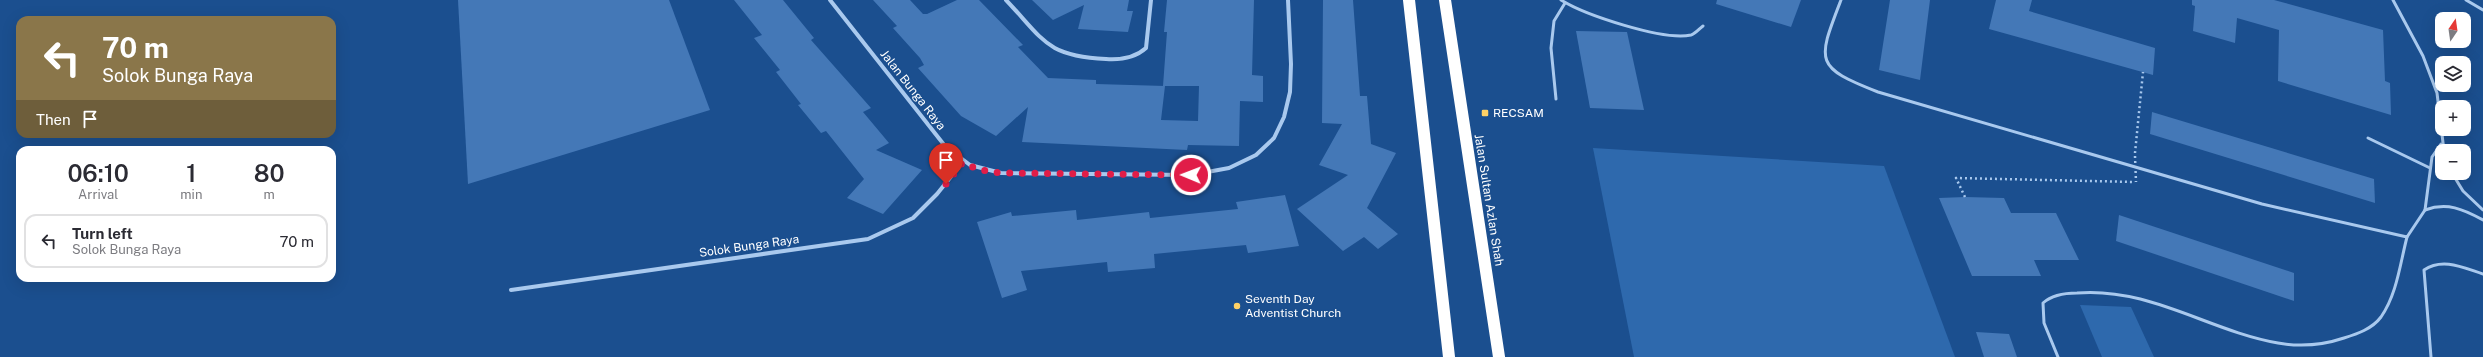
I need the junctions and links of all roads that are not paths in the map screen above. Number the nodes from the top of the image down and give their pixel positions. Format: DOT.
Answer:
graph roads {
  1 [pos="830,0"];
  2 [pos="1006,0"];
  3 [pos="1151,0"];
  4 [pos="1288,0"];
  5 [pos="1409,0"];
  6 [pos="1445,0"];
  7 [pos="1561,0"];
  8 [pos="1841,0"];
  9 [pos="2393,0"];
  10 [pos="2398,0"];
  11 [pos="2466,0"];
  12 [pos="1565,3"];
  13 [pos="2396,4"];
  14 [pos="2483,10"];
  15 [pos="1703,26"];
  16 [pos="1556,99"];
  17 [pos="2368,138"];
  18 [pos="2441,144"];
  19 [pos="2435,153"];
  20 [pos="962,163"];
  21 [pos="2430,168"];
  22 [pos="2456,180"];
  23 [pos="2425,210"];
  24 [pos="2483,210"];
  25 [pos="2483,220"];
  26 [pos="2407,237"];
  27 [pos="2483,274"];
  28 [pos="511,290"];
  29 [pos="1449,357"];
  30 [pos="1499,357"];
  31 [pos="2058,357"];
  32 [pos="2431,357"];
  1 -- 20 [label="street, Jalan Bunga Raya"];
  2 -- 3 [label="street"];
  4 -- 20 [label="street, Jalan Bunga Raya"];
  5 -- 29 [label="highway"];
  6 -- 30 [label="highway, Jalan Sultan Azlan Shah"];
  7 -- 12 [label="lane"];
  8 -- 26 [label="lane"];
  9 -- 13 [label="lane"];
  10 -- 13 [label="lane"];
  11 -- 14 [label="lane"];
  12 -- 15 [label="lane"];
  12 -- 16 [label="lane"];
  13 -- 18 [label="lane"];
  17 -- 21 [label="lane"];
  19 -- 21 [label="lane"];
  20 -- 28 [label="street, Solok Bunga Raya"];
  21 -- 23 [label="lane"];
  22 -- 24 [label="lane"];
  23 -- 25 [label="lane"];
  23 -- 26 [label="lane"];
  26 -- 31 [label="lane"];
  27 -- 32 [label="lane"];
}
